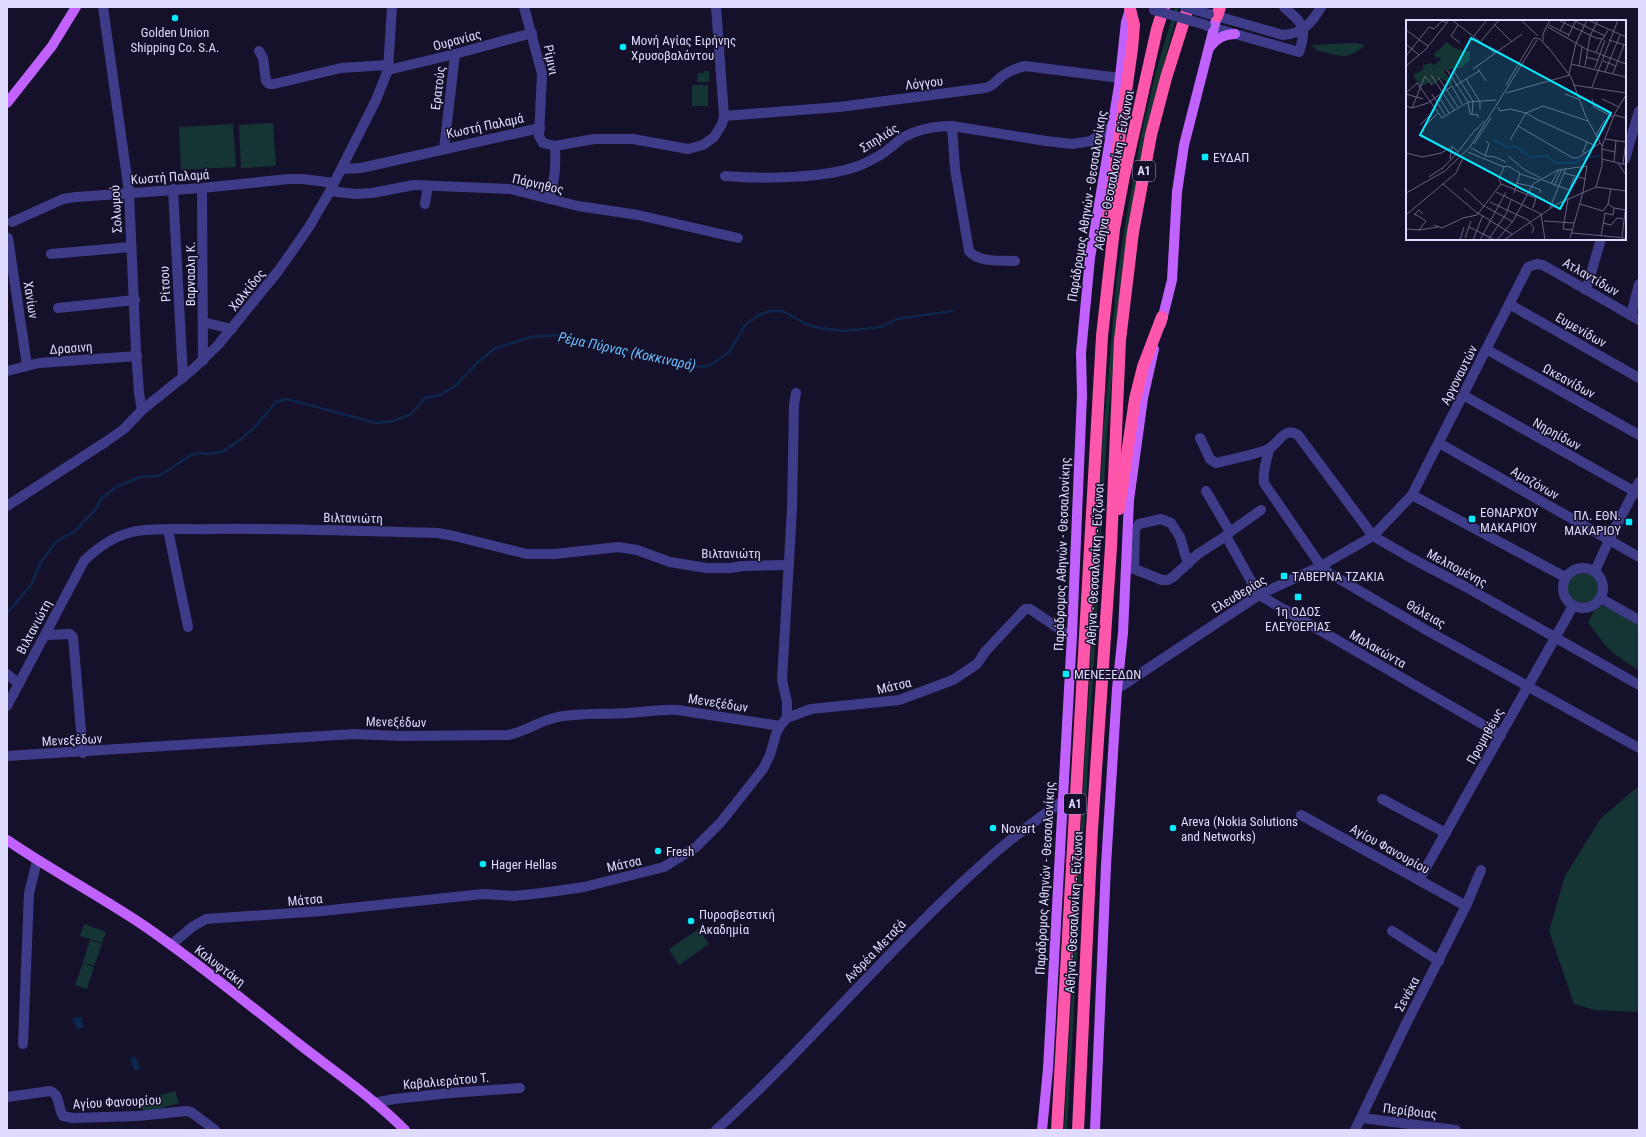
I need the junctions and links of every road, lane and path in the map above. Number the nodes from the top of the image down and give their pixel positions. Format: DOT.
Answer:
graph roads {
  1 [pos="76,7"];
  2 [pos="392,7"];
  3 [pos="524,7"];
  4 [pos="716,7"];
  5 [pos="1185,7"];
  6 [pos="1189,7"];
  7 [pos="1284,7"];
  8 [pos="1321,7"];
  9 [pos="102,8"];
  10 [pos="1130,8"];
  11 [pos="1155,8"];
  12 [pos="1213,18"];
  13 [pos="1304,28"];
  14 [pos="532,33"];
  15 [pos="1235,34"];
  16 [pos="1210,47"];
  17 [pos="259,51"];
  18 [pos="455,54"];
  19 [pos="388,68"];
  20 [pos="1120,78"];
  21 [pos="7,103"];
  22 [pos="1639,111"];
  23 [pos="724,116"];
  24 [pos="952,126"];
  25 [pos="1113,126"];
  26 [pos="540,128"];
  27 [pos="555,146"];
  28 [pos="444,149"];
  29 [pos="1626,156"];
  30 [pos="342,169"];
  31 [pos="725,176"];
  32 [pos="428,186"];
  33 [pos="332,187"];
  34 [pos="202,188"];
  35 [pos="173,189"];
  36 [pos="129,192"];
  37 [pos="549,199"];
  38 [pos="425,204"];
  39 [pos="12,222"];
  40 [pos="8,238"];
  41 [pos="738,238"];
  42 [pos="1601,240"];
  43 [pos="131,247"];
  44 [pos="51,254"];
  45 [pos="1015,261"];
  46 [pos="1528,267"];
  47 [pos="1639,284"];
  48 [pos="1586,290"];
  49 [pos="1107,295"];
  50 [pos="135,300"];
  51 [pos="1509,304"];
  52 [pos="58,308"];
  53 [pos="1162,317"];
  54 [pos="1635,317"];
  55 [pos="203,322"];
  56 [pos="232,329"];
  57 [pos="1486,349"];
  58 [pos="137,356"];
  59 [pos="203,361"];
  60 [pos="27,365"];
  61 [pos="7,371"];
  62 [pos="182,378"];
  63 [pos="1639,378"];
  64 [pos="796,392"];
  65 [pos="1463,395"];
  66 [pos="142,410"];
  67 [pos="1639,435"];
  68 [pos="1200,438"];
  69 [pos="1439,443"];
  70 [pos="1269,449"];
  71 [pos="1639,482"];
  72 [pos="1206,491"];
  73 [pos="1636,493"];
  74 [pos="1412,495"];
  75 [pos="7,506"];
  76 [pos="1262,510"];
  77 [pos="168,530"];
  78 [pos="1228,534"];
  79 [pos="1373,536"];
  80 [pos="1609,540"];
  81 [pos="1111,547"];
  82 [pos="1639,558"];
  83 [pos="1188,564"];
  84 [pos="789,565"];
  85 [pos="1321,566"];
  86 [pos="1130,567"];
  87 [pos="1595,571"];
  88 [pos="1565,578"];
  89 [pos="1259,595"];
  90 [pos="1600,598"];
  91 [pos="1573,606"];
  92 [pos="1639,620"];
  93 [pos="188,627"];
  94 [pos="46,635"];
  95 [pos="1072,635"];
  96 [pos="1555,638"];
  97 [pos="7,674"];
  98 [pos="19,684"];
  99 [pos="1639,685"];
  100 [pos="1528,686"];
  101 [pos="1117,689"];
  102 [pos="7,706"];
  103 [pos="784,722"];
  104 [pos="1501,735"];
  105 [pos="1639,748"];
  106 [pos="83,753"];
  107 [pos="7,756"];
  108 [pos="1382,799"];
  109 [pos="1062,801"];
  110 [pos="1301,815"];
  111 [pos="1446,833"];
  112 [pos="7,840"];
  113 [pos="37,861"];
  114 [pos="1481,870"];
  115 [pos="1419,880"];
  116 [pos="1466,906"];
  117 [pos="1392,931"];
  118 [pos="170,945"];
  119 [pos="1439,961"];
  120 [pos="23,1044"];
  121 [pos="520,1088"];
  122 [pos="7,1096"];
  123 [pos="374,1103"];
  124 [pos="1362,1118"];
  125 [pos="1078,1128"];
  126 [pos="1056,1129"];
  127 [pos="215,1130"];
  128 [pos="404,1130"];
  129 [pos="716,1130"];
  130 [pos="1042,1130"];
  131 [pos="1095,1130"];
  132 [pos="1355,1130"];
  133 [pos="1456,1130"];
  1 -- 21 [label="main road"];
  2 -- 19 [label="street, Χαλκίδος"];
  3 -- 14 [label="street, Ρίμινι"];
  4 -- 23 [label="street"];
  5 -- 12 [label="street, bridge"];
  6 -- 81 [label="highway, Αθήνα - Θεσσαλονίκη - Εύζωνοι / Α1"];
  7 -- 13 [label="street"];
  8 -- 13 [label="street"];
  9 -- 36 [label="street, Σολωμού"];
  10 -- 20 [label="main road, Παράδρομος Αθηνών - Θεσσαλονίκης"];
  10 -- 49 [label="highway"];
  11 -- 12 [label="street, bridge"];
  11 -- 49 [label="highway, Αθήνα - Θεσσαλονίκη - Εύζωνοι / Α1"];
  12 -- 13 [label="street"];
  12 -- 15 [label="street"];
  12 -- 16 [label="main road"];
  13 -- 15 [label="street"];
  14 -- 18 [label="street, Ουρανίας"];
  14 -- 26 [label="street, Ρίμινι"];
  15 -- 16 [label="main road"];
  16 -- 53 [label="main road"];
  17 -- 19 [label="street, Ουρανίας"];
  18 -- 19 [label="street, Ουρανίας"];
  18 -- 28 [label="street, Ερατούς"];
  19 -- 30 [label="street, Χαλκίδος"];
  20 -- 23 [label="street, Λόγγου"];
  20 -- 25 [label="main road, Παράδρομος Αθηνών - Θεσσαλονίκης"];
  22 -- 29 [label="street"];
  23 -- 27 [label="street"];
  24 -- 25 [label="street, Σπηλιάς"];
  24 -- 31 [label="street, Σπηλιάς"];
  24 -- 45 [label="street"];
  25 -- 95 [label="main road, Παράδρομος Αθηνών - Θεσσαλονίκης"];
  26 -- 27 [label="street, Ρίμινι"];
  26 -- 28 [label="street, Κωστή Παλαμά"];
  27 -- 37 [label="street"];
  28 -- 30 [label="street, Κωστή Παλαμά"];
  30 -- 33 [label="street, Χαλκίδος"];
  32 -- 33 [label="street, Πάρνηθος"];
  32 -- 37 [label="street, Πάρνηθος"];
  32 -- 38 [label="street"];
  33 -- 34 [label="street, Κωστή Παλαμά"];
  33 -- 56 [label="street, Χαλκίδος"];
  34 -- 35 [label="street, Κωστή Παλαμά"];
  34 -- 55 [label="street, Βαρνααλη Κ."];
  35 -- 36 [label="street, Κωστή Παλαμά"];
  35 -- 62 [label="street, Ρίτσου"];
  36 -- 39 [label="street, Κωστή Παλαμά"];
  36 -- 43 [label="street, Σολωμού"];
  37 -- 41 [label="street, Πάρνηθος"];
  40 -- 60 [label="street, Χανίων"];
  42 -- 48 [label="street"];
  43 -- 44 [label="street"];
  43 -- 50 [label="street, Σολωμού"];
  46 -- 48 [label="street, Ατλαντίδων"];
  46 -- 51 [label="street, Αργοναυτών"];
  47 -- 54 [label="street"];
  48 -- 54 [label="street, Ατλαντίδων"];
  49 -- 126 [label="highway, Αθήνα - Θεσσαλονίκη - Εύζωνοι / Α1"];
  50 -- 52 [label="street"];
  50 -- 58 [label="street, Σολωμού"];
  51 -- 57 [label="street, Αργοναυτών"];
  51 -- 63 [label="street, Ευμενίδων"];
  53 -- 81 [label="highway"];
  53 -- 86 [label="main road"];
  55 -- 56 [label="street"];
  55 -- 59 [label="street, Βαρνααλη Κ."];
  56 -- 59 [label="street, Χαλκίδος"];
  57 -- 65 [label="street, Αργοναυτών"];
  57 -- 67 [label="street, Ωκεανίδων"];
  58 -- 60 [label="street, Δρασινη"];
  58 -- 66 [label="street, Σολωμού"];
  59 -- 62 [label="street, Χαλκίδος"];
  60 -- 61 [label="street, Δρασινη"];
  62 -- 66 [label="street, Χαλκίδος"];
  64 -- 84 [label="street"];
  65 -- 69 [label="street, Αργοναυτών"];
  65 -- 73 [label="street, Νηρηίδων"];
  66 -- 75 [label="street, Χαλκίδος"];
  68 -- 70 [label="street"];
  69 -- 74 [label="street, Αργοναυτών"];
  69 -- 80 [label="street, Αμαζόνων"];
  70 -- 79 [label="street, Μελπομένης"];
  70 -- 85 [label="street, Θάλειας"];
  71 -- 73 [label="street"];
  72 -- 78 [label="street"];
  73 -- 80 [label="street"];
  74 -- 79 [label="street, Ελευθερίας"];
  74 -- 88 [label="street"];
  76 -- 78 [label="street"];
  77 -- 84 [label="street, Βιλτανιώτη"];
  77 -- 93 [label="street"];
  77 -- 94 [label="street, Βιλτανιώτη"];
  78 -- 83 [label="street"];
  78 -- 89 [label="street"];
  79 -- 85 [label="street, Ελευθερίας"];
  79 -- 96 [label="street, Μελπομένης"];
  80 -- 82 [label="street, Αμαζόνων"];
  80 -- 87 [label="street"];
  81 -- 125 [label="highway, Αθήνα - Θεσσαλονίκη - Εύζωνοι / Α1"];
  83 -- 86 [label="street"];
  83 -- 86 [label="street"];
  84 -- 103 [label="street"];
  85 -- 89 [label="street, Ελευθερίας"];
  85 -- 100 [label="street, Θάλειας"];
  86 -- 101 [label="main road"];
  87 -- 88 [label="street"];
  87 -- 90 [label="street"];
  88 -- 91 [label="street"];
  89 -- 101 [label="street, Ελευθερίας"];
  89 -- 104 [label="street, Μαλακώντα"];
  90 -- 91 [label="street"];
  90 -- 92 [label="street"];
  91 -- 96 [label="street, Προμηθέως"];
  94 -- 98 [label="street, Βιλτανιώτη"];
  94 -- 106 [label="street"];
  95 -- 103 [label="street, Μάτσα"];
  95 -- 109 [label="main road, Παράδρομος Αθηνών - Θεσσαλονίκης"];
  96 -- 99 [label="street, Μελπομένης"];
  96 -- 100 [label="street, Προμηθέως"];
  97 -- 98 [label="street"];
  98 -- 102 [label="street, Βιλτανιώτη"];
  100 -- 104 [label="street, Προμηθέως"];
  100 -- 105 [label="street, Θάλειας"];
  101 -- 131 [label="main road"];
  103 -- 106 [label="street, Μενεξέδων"];
  103 -- 118 [label="street, Μάτσα"];
  104 -- 111 [label="street, Προμηθέως"];
  106 -- 107 [label="street, Μενεξέδων"];
  108 -- 111 [label="street"];
  109 -- 129 [label="street, Ανδρέα Μεταξά"];
  109 -- 130 [label="main road, Παράδρομος Αθηνών - Θεσσαλονίκης"];
  110 -- 115 [label="street, Αγίου Φανουρίου"];
  111 -- 115 [label="street, Προμηθέως"];
  112 -- 113 [label="main road, Καλυφτάκη"];
  113 -- 118 [label="main road, Καλυφτάκη"];
  113 -- 120 [label="street"];
  114 -- 116 [label="street, Σενέκα"];
  115 -- 116 [label="street, Αγίου Φανουρίου"];
  116 -- 119 [label="street, Σενέκα"];
  117 -- 119 [label="street"];
  118 -- 123 [label="main road, Καλυφτάκη"];
  119 -- 124 [label="street, Σενέκα"];
  121 -- 123 [label="street, Καβαλιεράτου Τ."];
  122 -- 127 [label="street, Αγίου Φανουρίου"];
  123 -- 128 [label="main road, Καλυφτάκη"];
  124 -- 132 [label="street, Σενέκα"];
  124 -- 133 [label="street, Περίβοιας"];
}
